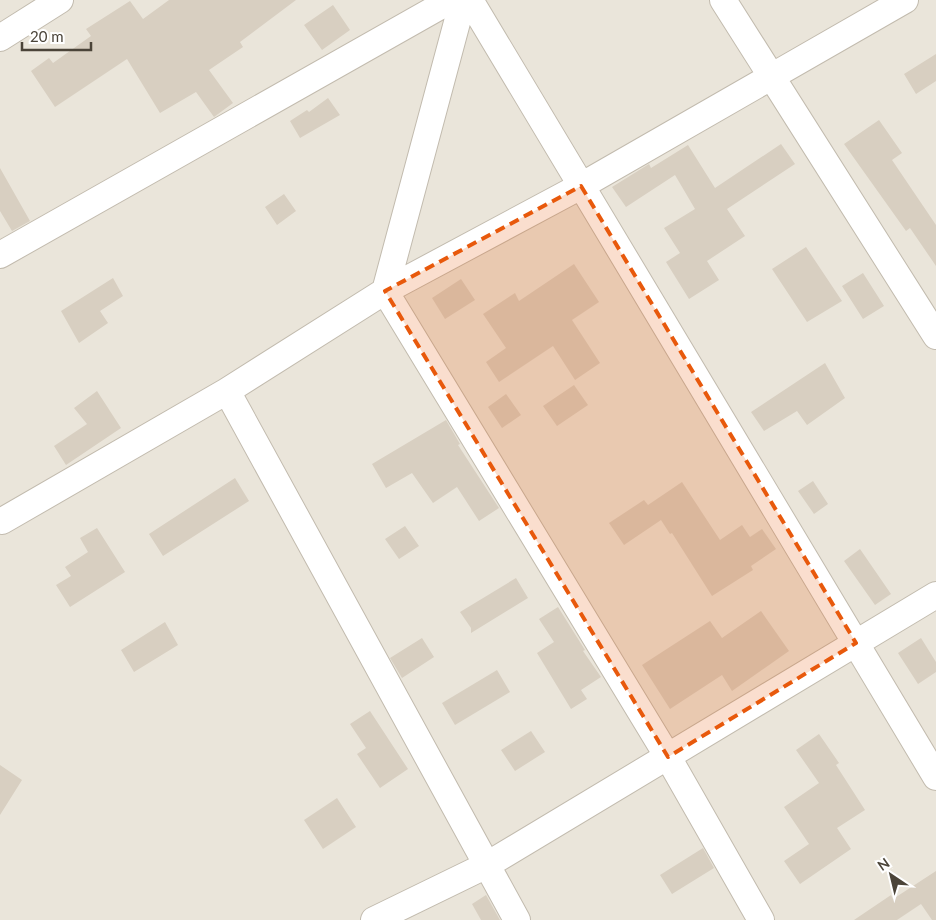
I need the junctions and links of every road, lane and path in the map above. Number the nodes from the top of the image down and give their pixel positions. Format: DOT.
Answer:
graph roads {
  1 [pos="60,0"];
  2 [pos="452,0"];
  3 [pos="463,0"];
  4 [pos="470,0"];
  5 [pos="723,0"];
  6 [pos="905,0"];
  7 [pos="0,38"];
  8 [pos="771,78"];
  9 [pos="581,186"];
  10 [pos="0,255"];
  11 [pos="386,291"];
  12 [pos="936,336"];
  13 [pos="227,391"];
  14 [pos="2,521"];
  15 [pos="936,595"];
  16 [pos="856,643"];
  17 [pos="668,757"];
  18 [pos="936,777"];
  19 [pos="487,865"];
  20 [pos="374,920"];
  21 [pos="517,920"];
  22 [pos="760,920"];
  1 -- 7 [label="street"];
  2 -- 10 [label="street"];
  3 -- 11 [label="street"];
  4 -- 9 [label="street"];
  5 -- 8 [label="street"];
  6 -- 8 [label="street"];
  8 -- 9 [label="street"];
  8 -- 12 [label="street"];
  9 -- 11 [label="street"];
  9 -- 16 [label="street"];
  11 -- 13 [label="street"];
  11 -- 17 [label="street"];
  13 -- 14 [label="street"];
  13 -- 19 [label="street"];
  15 -- 16 [label="street"];
  16 -- 17 [label="street"];
  16 -- 18 [label="street"];
  17 -- 19 [label="street"];
  17 -- 22 [label="street"];
  19 -- 20 [label="street"];
  19 -- 21 [label="street"];
}
